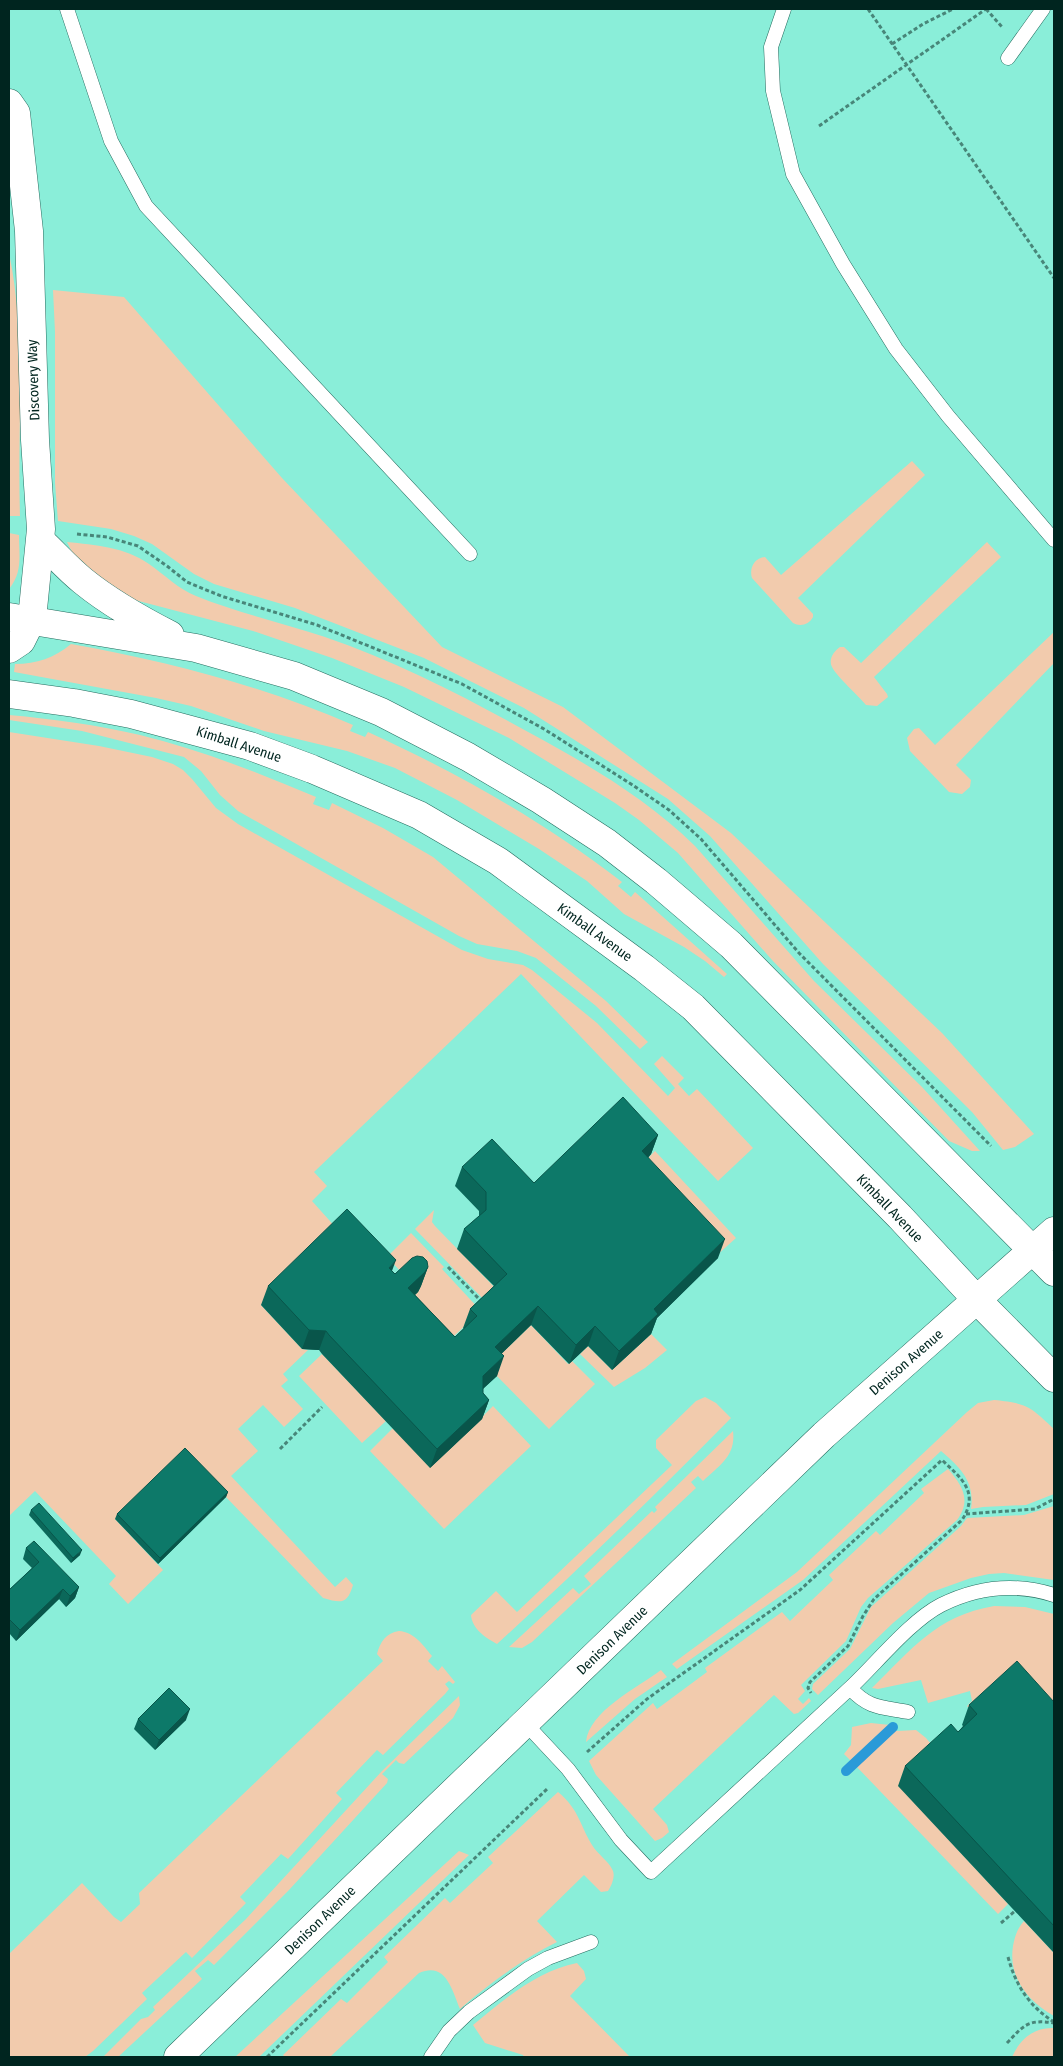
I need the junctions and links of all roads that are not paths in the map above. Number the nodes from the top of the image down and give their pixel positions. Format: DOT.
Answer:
graph roads {
  1 [pos="67,9"];
  2 [pos="784,9"];
  3 [pos="1043,9"];
  4 [pos="1008,58"];
  5 [pos="9,103"];
  6 [pos="9,196"];
  7 [pos="29,231"];
  8 [pos="1054,540"];
  9 [pos="41,541"];
  10 [pos="470,554"];
  11 [pos="20,618"];
  12 [pos="196,648"];
  13 [pos="9,649"];
  14 [pos="9,694"];
  15 [pos="1054,1231"];
  16 [pos="1033,1251"];
  17 [pos="1054,1272"];
  18 [pos="977,1300"];
  19 [pos="1054,1378"];
  20 [pos="1054,1595"];
  21 [pos="850,1688"];
  22 [pos="908,1712"];
  23 [pos="526,1723"];
  24 [pos="591,1942"];
  25 [pos="178,2057"];
  26 [pos="431,2057"];
  1 -- 10 [label="lane"];
  2 -- 8 [label="lane"];
  3 -- 4 [label="lane"];
  5 -- 7 [label="main road, Discovery Way"];
  6 -- 7 [label="main road"];
  7 -- 9 [label="main road, Discovery Way"];
  9 -- 11 [label="main road, Discovery Way"];
  9 -- 12 [label="main road"];
  11 -- 12 [label="main road"];
  11 -- 13 [label="main road, Discovery Way"];
  12 -- 16 [label="main road"];
  14 -- 18 [label="main road, Kimball Avenue"];
  15 -- 16 [label="main road, Denison Avenue"];
  16 -- 17 [label="main road"];
  16 -- 18 [label="main road, Denison Avenue"];
  18 -- 19 [label="main road, Kimball Avenue"];
  18 -- 23 [label="main road, Denison Avenue"];
  20 -- 21 [label="lane"];
  21 -- 22 [label="lane"];
  21 -- 23 [label="lane"];
  23 -- 25 [label="main road, Denison Avenue"];
  24 -- 26 [label="lane"];
}
